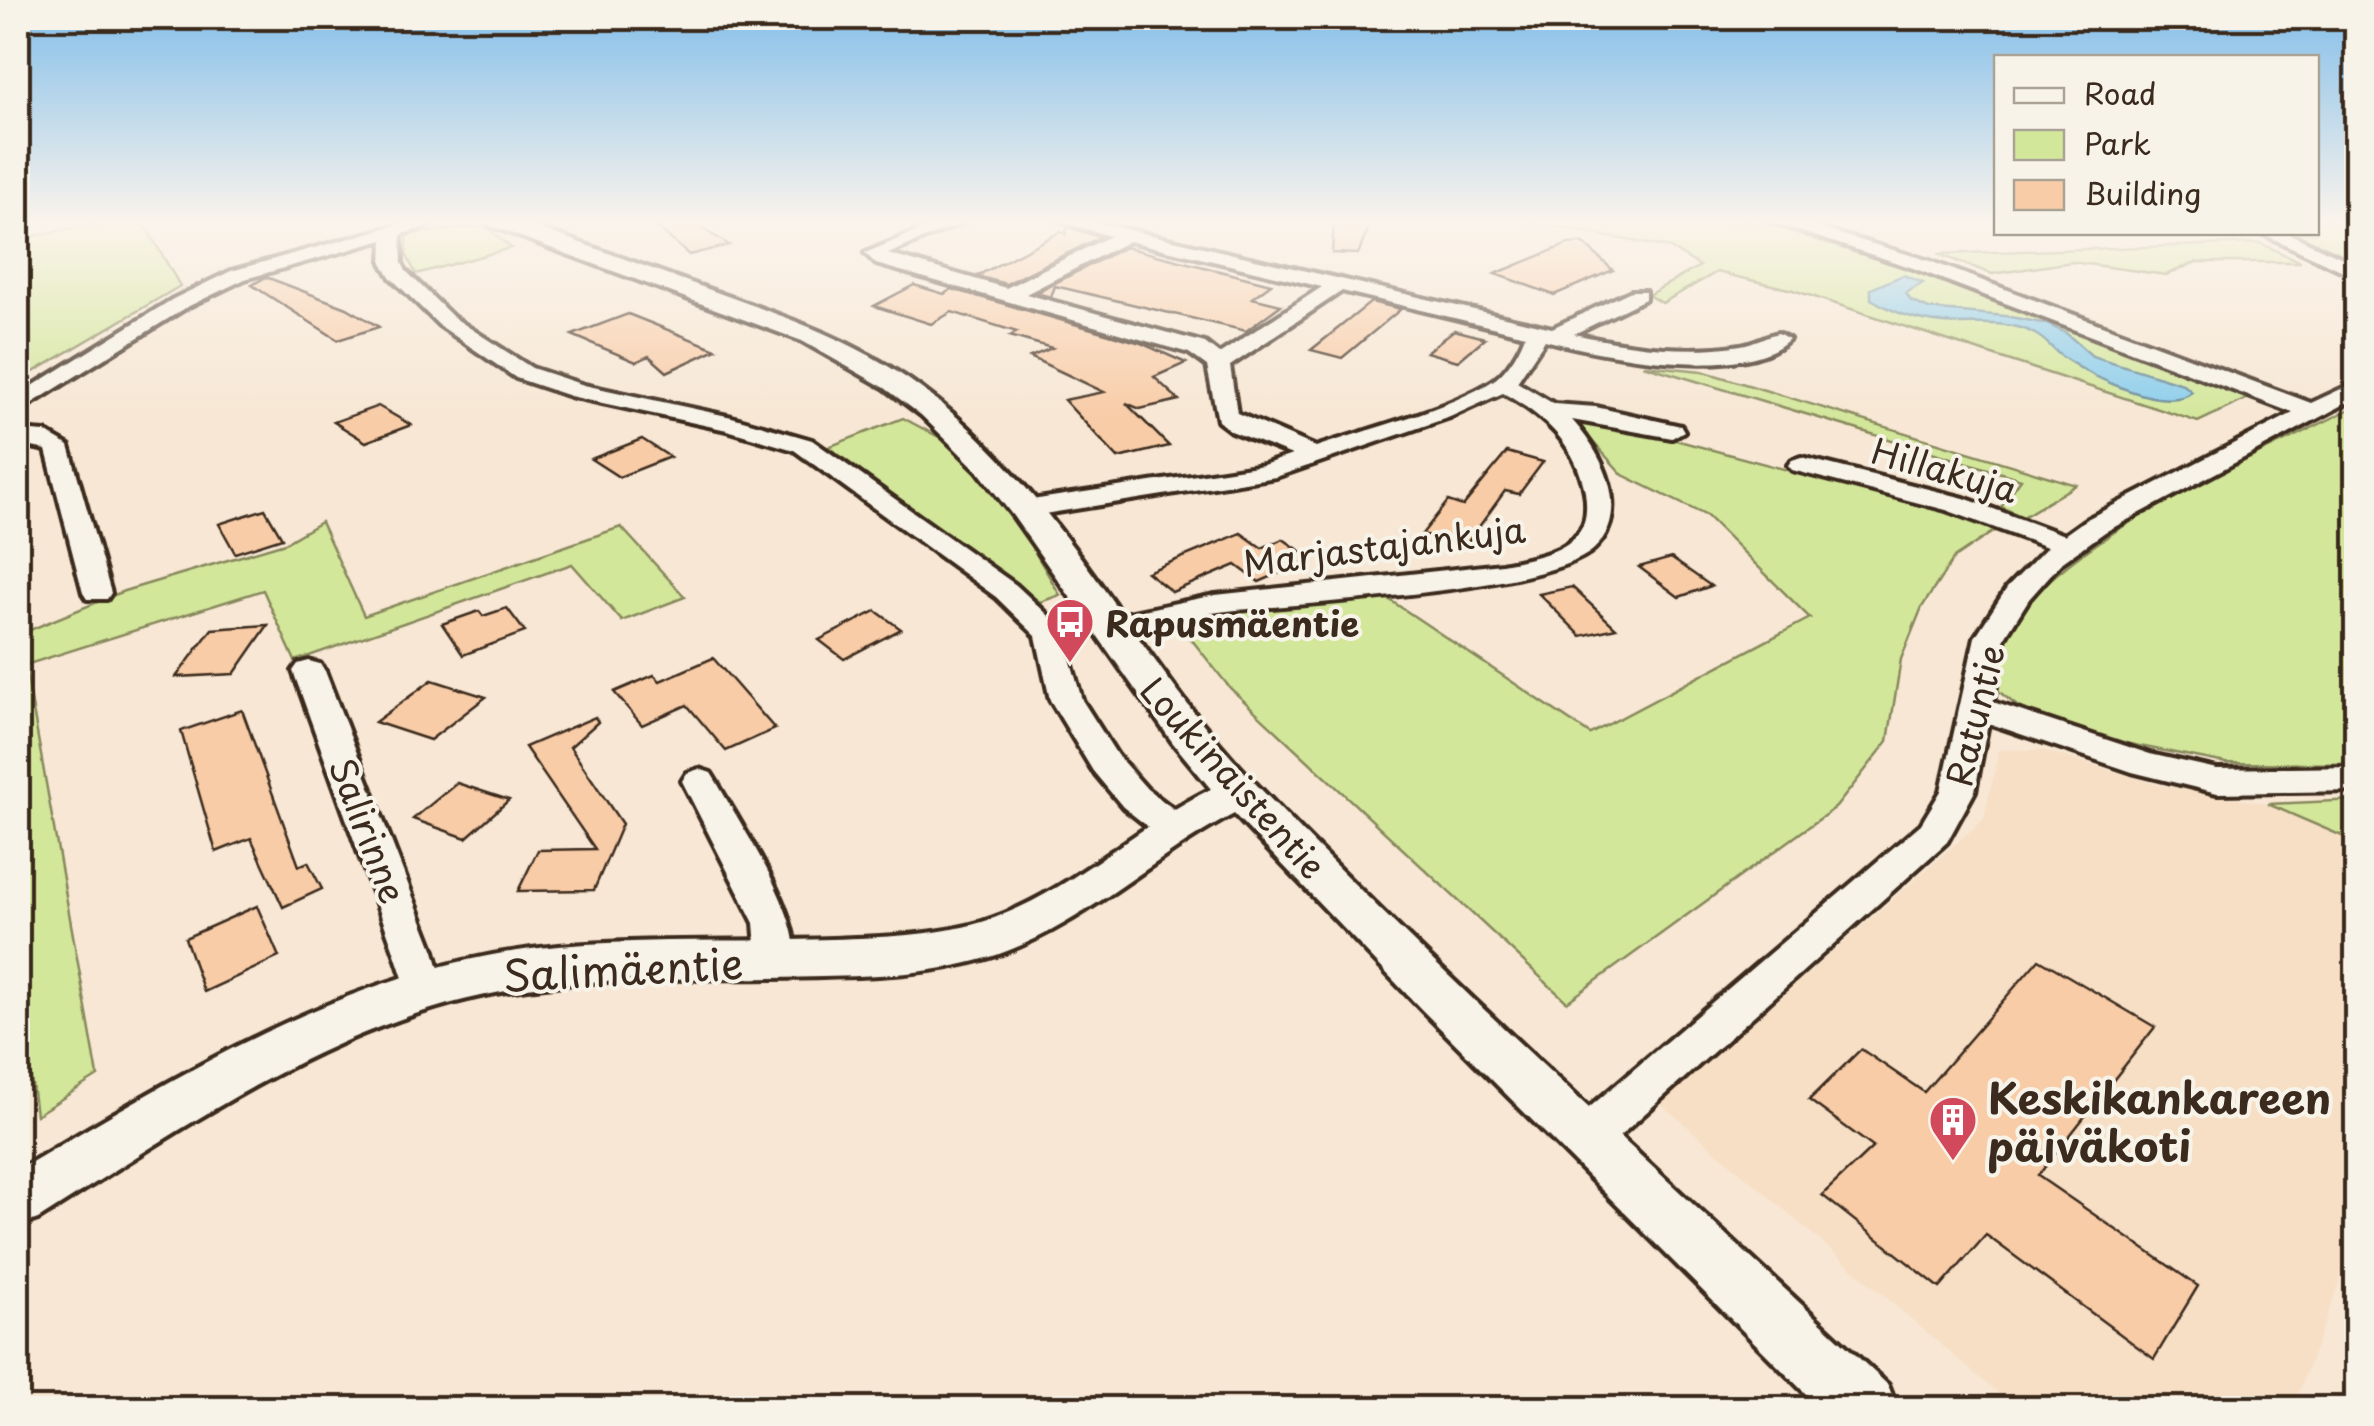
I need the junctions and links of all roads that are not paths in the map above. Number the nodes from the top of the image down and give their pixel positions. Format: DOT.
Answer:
graph roads {
  1 [pos="212,287"];
  2 [pos="411,287"];
  3 [pos="683,287"];
  4 [pos="978,287"];
  5 [pos="1025,287"];
  6 [pos="1336,287"];
  7 [pos="1345,287"];
  8 [pos="1980,287"];
  9 [pos="1008,295"];
  10 [pos="1638,296"];
  11 [pos="1545,334"];
  12 [pos="1778,338"];
  13 [pos="1218,364"];
  14 [pos="1504,384"];
  15 [pos="2356,389"];
  16 [pos="18,405"];
  17 [pos="1548,411"];
  18 [pos="2313,412"];
  19 [pos="1672,431"];
  20 [pos="18,437"];
  21 [pos="1316,456"];
  22 [pos="1801,465"];
  23 [pos="1025,509"];
  24 [pos="2068,546"];
  25 [pos="97,593"];
  26 [pos="1106,626"];
  27 [pos="309,672"];
  28 [pos="1974,707"];
  29 [pos="2356,779"];
  30 [pos="698,781"];
  31 [pos="1239,792"];
  32 [pos="1174,828"];
  33 [pos="777,960"];
  34 [pos="425,990"];
  35 [pos="1586,1138"];
  36 [pos="18,1200"];
  37 [pos="1865,1408"];
  1 -- 16 [label="street"];
  2 -- 32 [label="street"];
  3 -- 23 [label="street, Loukinaistentie"];
  4 -- 9 [label="street"];
  5 -- 9 [label="street"];
  6 -- 13 [label="street"];
  7 -- 11 [label="street"];
  8 -- 18 [label="street"];
  9 -- 13 [label="street"];
  10 -- 11 [label="street"];
  11 -- 12 [label="street"];
  11 -- 14 [label="street"];
  13 -- 21 [label="street"];
  14 -- 17 [label="street, Marjastajankuja"];
  14 -- 21 [label="street"];
  15 -- 18 [label="street, Ratuntie"];
  17 -- 19 [label="street"];
  17 -- 26 [label="street, Marjastajankuja"];
  18 -- 24 [label="street, Ratuntie"];
  20 -- 25 [label="street"];
  21 -- 23 [label="street"];
  22 -- 24 [label="street, Hillakuja"];
  23 -- 26 [label="street, Loukinaistentie"];
  24 -- 28 [label="street, Ratuntie"];
  26 -- 31 [label="street, Loukinaistentie"];
  27 -- 34 [label="street, Salirinne"];
  28 -- 29 [label="street"];
  28 -- 35 [label="street, Ratuntie"];
  30 -- 33 [label="street"];
  31 -- 32 [label="street, Salimäentie"];
  31 -- 35 [label="street, Loukinaistentie"];
  32 -- 33 [label="street, Salimäentie"];
  33 -- 34 [label="street, Salimäentie"];
  34 -- 36 [label="street, Salimäentie"];
  35 -- 37 [label="street, Loukinaistentie"];
}
